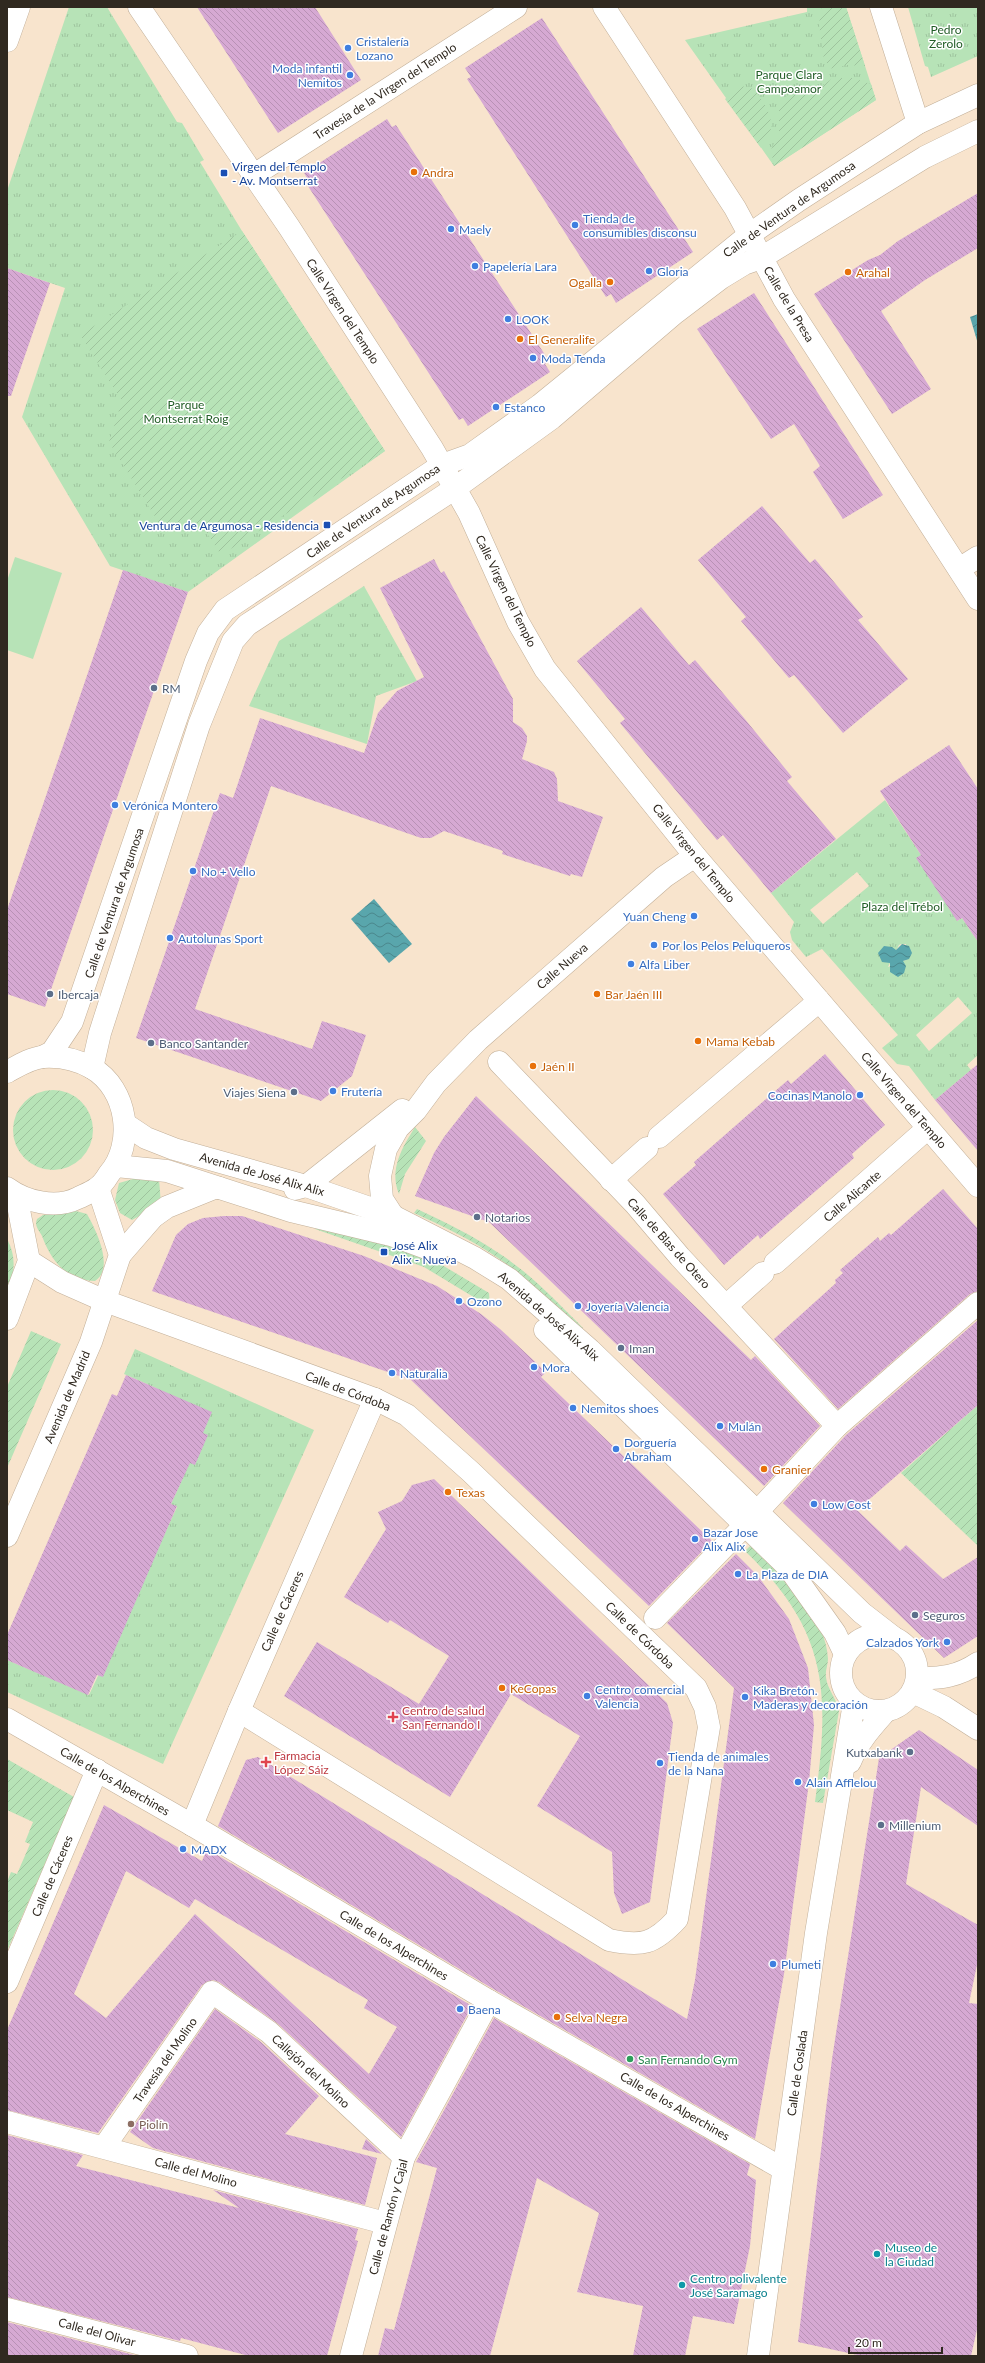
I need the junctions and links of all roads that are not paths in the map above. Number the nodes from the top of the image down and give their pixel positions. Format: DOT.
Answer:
graph roads {
  1 [pos="19,7"];
  2 [pos="139,7"];
  3 [pos="516,7"];
  4 [pos="604,7"];
  5 [pos="881,7"];
  6 [pos="7,41"];
  7 [pos="978,95"];
  8 [pos="918,123"];
  9 [pos="978,131"];
  10 [pos="254,175"];
  11 [pos="749,235"];
  12 [pos="761,258"];
  13 [pos="442,465"];
  14 [pos="454,488"];
  15 [pos="978,556"];
  16 [pos="959,569"];
  17 [pos="978,599"];
  18 [pos="695,856"];
  19 [pos="819,1000"];
  20 [pos="42,1057"];
  21 [pos="498,1062"];
  22 [pos="92,1068"];
  23 [pos="7,1072"];
  24 [pos="436,1083"];
  25 [pos="125,1124"];
  26 [pos="928,1128"];
  27 [pos="116,1166"];
  28 [pos="610,1180"];
  29 [pos="306,1186"];
  30 [pos="978,1186"];
  31 [pos="98,1188"];
  32 [pos="219,1188"];
  33 [pos="11,1191"];
  34 [pos="242,1195"];
  35 [pos="393,1216"];
  36 [pos="120,1255"];
  37 [pos="28,1261"];
  38 [pos="105,1301"];
  39 [pos="978,1303"];
  40 [pos="726,1306"];
  41 [pos="7,1319"];
  42 [pos="375,1399"];
  43 [pos="837,1426"];
  44 [pos="751,1518"];
  45 [pos="7,1536"];
  46 [pos="655,1618"];
  47 [pos="893,1637"];
  48 [pos="845,1654"];
  49 [pos="978,1663"];
  50 [pos="916,1685"];
  51 [pos="854,1703"];
  52 [pos="238,1711"];
  53 [pos="885,1712"];
  54 [pos="7,1719"];
  55 [pos="978,1730"];
  56 [pos="97,1770"];
  57 [pos="840,1790"];
  58 [pos="192,1825"];
  59 [pos="7,1982"];
  60 [pos="212,1992"];
  61 [pos="489,2001"];
  62 [pos="7,2122"];
  63 [pos="104,2147"];
  64 [pos="404,2157"];
  65 [pos="782,2169"];
  66 [pos="385,2223"];
  67 [pos="7,2308"];
  68 [pos="187,2356"];
  69 [pos="351,2356"];
  70 [pos="758,2356"];
  1 -- 6 [label="street"];
  2 -- 10 [label="street, Calle Virgen del Templo"];
  3 -- 10 [label="street, Travesía de la Virgen del Templo"];
  4 -- 11 [label="street, Calle de la Presa"];
  5 -- 8 [label="street"];
  7 -- 8 [label="street, Calle de Ventura de Argumosa"];
  8 -- 11 [label="street, Calle de Ventura de Argumosa"];
  9 -- 12 [label="street, Calle de Ventura de Argumosa"];
  10 -- 13 [label="street, Calle Virgen del Templo"];
  11 -- 12 [label="street, Calle de la Presa"];
  11 -- 13 [label="street, Calle de Ventura de Argumosa"];
  12 -- 14 [label="street, Calle de Ventura de Argumosa"];
  12 -- 16 [label="street, Calle de la Presa"];
  13 -- 14 [label="street, Calle Virgen del Templo"];
  13 -- 20 [label="street, Calle de Ventura de Argumosa"];
  14 -- 18 [label="street, Calle Virgen del Templo"];
  14 -- 22 [label="street, Calle de Ventura de Argumosa"];
  15 -- 16 [label="street"];
  16 -- 17 [label="street, Calle de la Presa"];
  18 -- 19 [label="street, Calle Virgen del Templo"];
  18 -- 24 [label="street, Calle Nueva"];
  19 -- 26 [label="street, Calle Virgen del Templo"];
  19 -- 28 [label="street"];
  20 -- 22 [label="street"];
  20 -- 23 [label="street"];
  21 -- 28 [label="street, Calle de Blas de Otero"];
  22 -- 25 [label="street"];
  24 -- 29 [label="street, Calle Nueva"];
  24 -- 35 [label="street, Calle Nueva"];
  25 -- 27 [label="street"];
  25 -- 29 [label="street, Avenida de José Alix Alix"];
  26 -- 30 [label="street, Calle Virgen del Templo"];
  26 -- 40 [label="street, Calle Alicante"];
  27 -- 31 [label="street"];
  27 -- 32 [label="street, Avenida de José Alix Alix"];
  28 -- 40 [label="street, Calle de Blas de Otero"];
  29 -- 34 [label="street, Calle Nueva"];
  29 -- 35 [label="street, Avenida de José Alix Alix"];
  31 -- 33 [label="street"];
  31 -- 36 [label="street"];
  32 -- 34 [label="street, Avenida de José Alix Alix"];
  32 -- 36 [label="street, Avenida de Madrid"];
  33 -- 37 [label="street"];
  34 -- 44 [label="street, Avenida de José Alix Alix"];
  35 -- 44 [label="street, Avenida de José Alix Alix"];
  36 -- 38 [label="street, Avenida de Madrid"];
  37 -- 38 [label="street, Calle de Córdoba"];
  37 -- 41 [label="street"];
  38 -- 42 [label="street, Calle de Córdoba"];
  38 -- 45 [label="street, Avenida de Madrid"];
  39 -- 43 [label="street"];
  40 -- 43 [label="street, Calle de Blas de Otero"];
  42 -- 52 [label="street, Calle de Cáceres"];
  42 -- 52 [label="street, Calle de Córdoba"];
  43 -- 44 [label="street"];
  44 -- 46 [label="street"];
  44 -- 47 [label="street, Avenida de José Alix Alix"];
  44 -- 48 [label="street, Avenida de José Alix Alix"];
  47 -- 48 [label="street"];
  47 -- 50 [label="street"];
  48 -- 51 [label="street"];
  49 -- 50 [label="street"];
  50 -- 53 [label="street"];
  50 -- 55 [label="street"];
  51 -- 53 [label="street"];
  51 -- 57 [label="street, Calle de Coslada"];
  52 -- 58 [label="street, Calle de Cáceres"];
  53 -- 57 [label="street, Calle de Coslada"];
  54 -- 56 [label="street, Calle de los Alperchines"];
  56 -- 58 [label="street, Calle de los Alperchines"];
  56 -- 59 [label="street, Calle de Cáceres"];
  57 -- 65 [label="street, Calle de Coslada"];
  58 -- 61 [label="street, Calle de los Alperchines"];
  60 -- 63 [label="street, Travesía del Molino"];
  60 -- 64 [label="street, Callejón del Molino"];
  61 -- 64 [label="street, Calle de Ramón y Cajal"];
  61 -- 65 [label="street, Calle de los Alperchines"];
  62 -- 63 [label="street, Calle del Molino"];
  63 -- 66 [label="street, Calle del Molino"];
  64 -- 66 [label="street, Calle de Ramón y Cajal"];
  65 -- 70 [label="street, Calle de Coslada"];
  66 -- 69 [label="street, Calle de Ramón y Cajal"];
  67 -- 68 [label="street, Calle del Olivar"];
}
